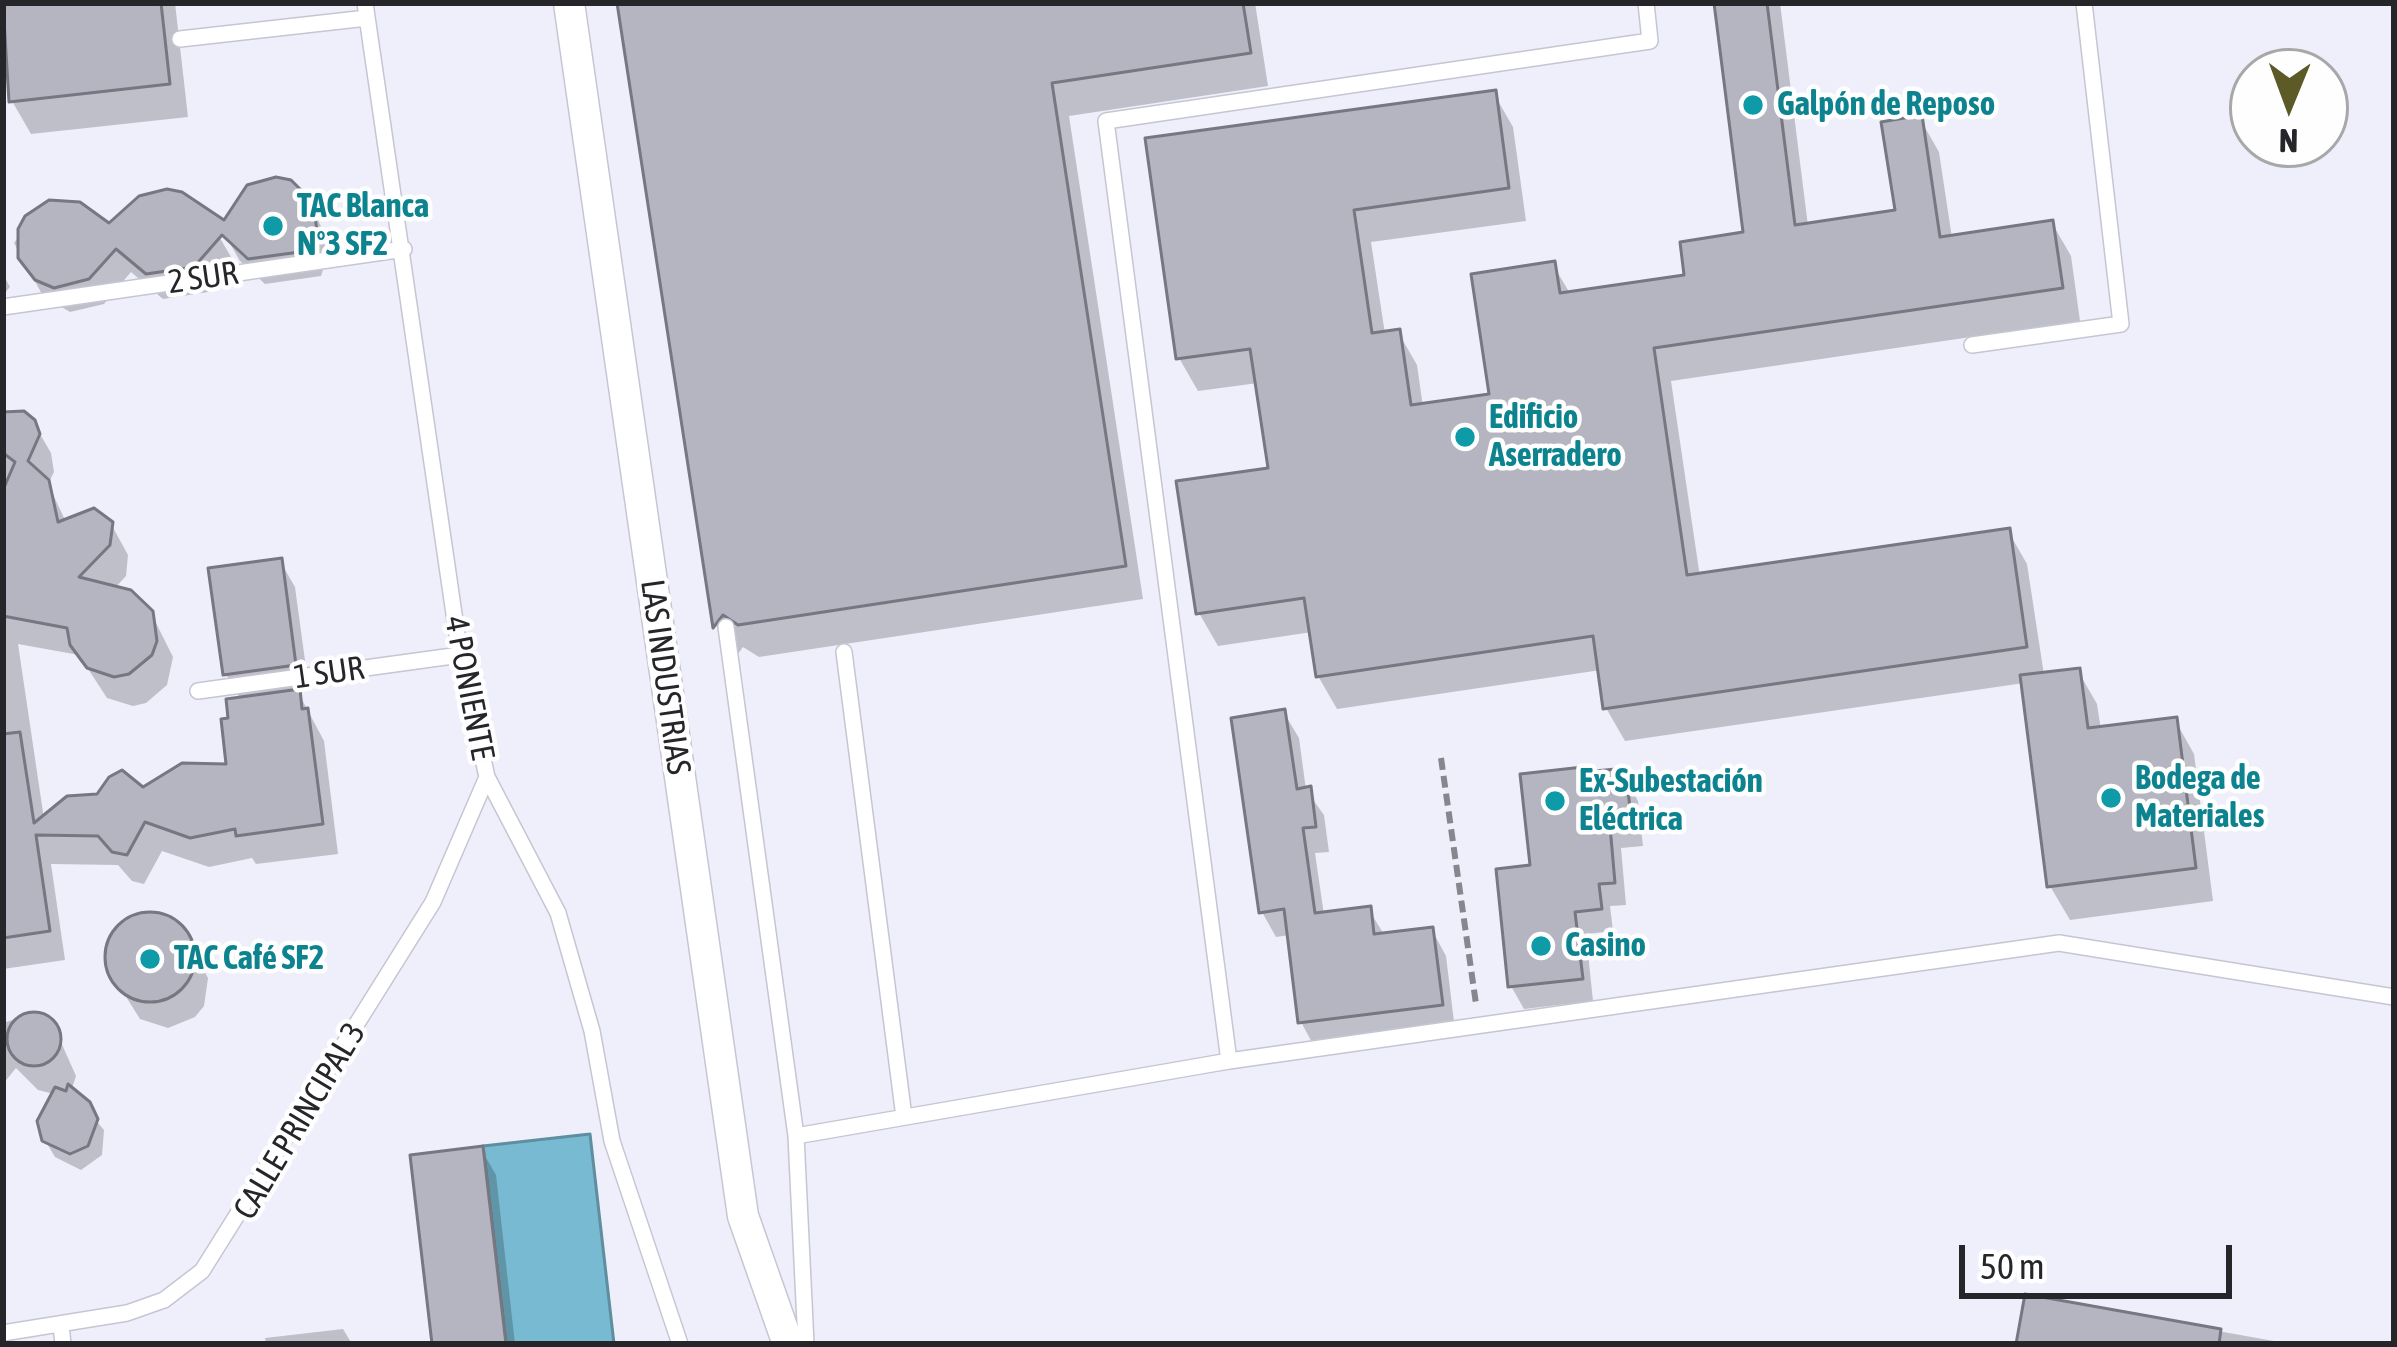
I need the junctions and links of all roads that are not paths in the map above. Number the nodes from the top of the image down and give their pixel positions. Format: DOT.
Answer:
graph roads {
  1 [pos="569,3"];
  2 [pos="1646,3"];
  3 [pos="2084,3"];
  4 [pos="366,11"];
  5 [pos="180,39"];
  6 [pos="404,249"];
  7 [pos="3,307"];
  8 [pos="1972,345"];
  9 [pos="725,627"];
  10 [pos="844,652"];
  11 [pos="460,655"];
  12 [pos="198,691"];
  13 [pos="487,777"];
  14 [pos="2394,998"];
  15 [pos="1229,1061"];
  16 [pos="904,1117"];
  17 [pos="796,1136"];
  18 [pos="61,1325"];
  19 [pos="3,1333"];
  20 [pos="63,1344"];
  21 [pos="680,1344"];
  22 [pos="788,1344"];
  23 [pos="806,1344"];
  1 -- 22 [label="street, LAS INDUSTRIAS"];
  2 -- 15 [label="lane"];
  3 -- 8 [label="lane"];
  4 -- 5 [label="lane"];
  4 -- 6 [label="lane, 4 PONIENTE"];
  6 -- 7 [label="lane, 2 SUR"];
  6 -- 11 [label="lane, 4 PONIENTE"];
  9 -- 17 [label="lane"];
  10 -- 16 [label="lane"];
  11 -- 12 [label="lane, 1 SUR"];
  11 -- 13 [label="lane, 4 PONIENTE"];
  13 -- 18 [label="lane, CALLE PRINCIPAL 3"];
  13 -- 21 [label="lane, 4 PONIENTE"];
  14 -- 15 [label="lane"];
  15 -- 16 [label="lane"];
  16 -- 17 [label="lane"];
  17 -- 23 [label="lane"];
  18 -- 19 [label="lane, CALLE PRINCIPAL 3"];
  18 -- 20 [label="lane"];
}
